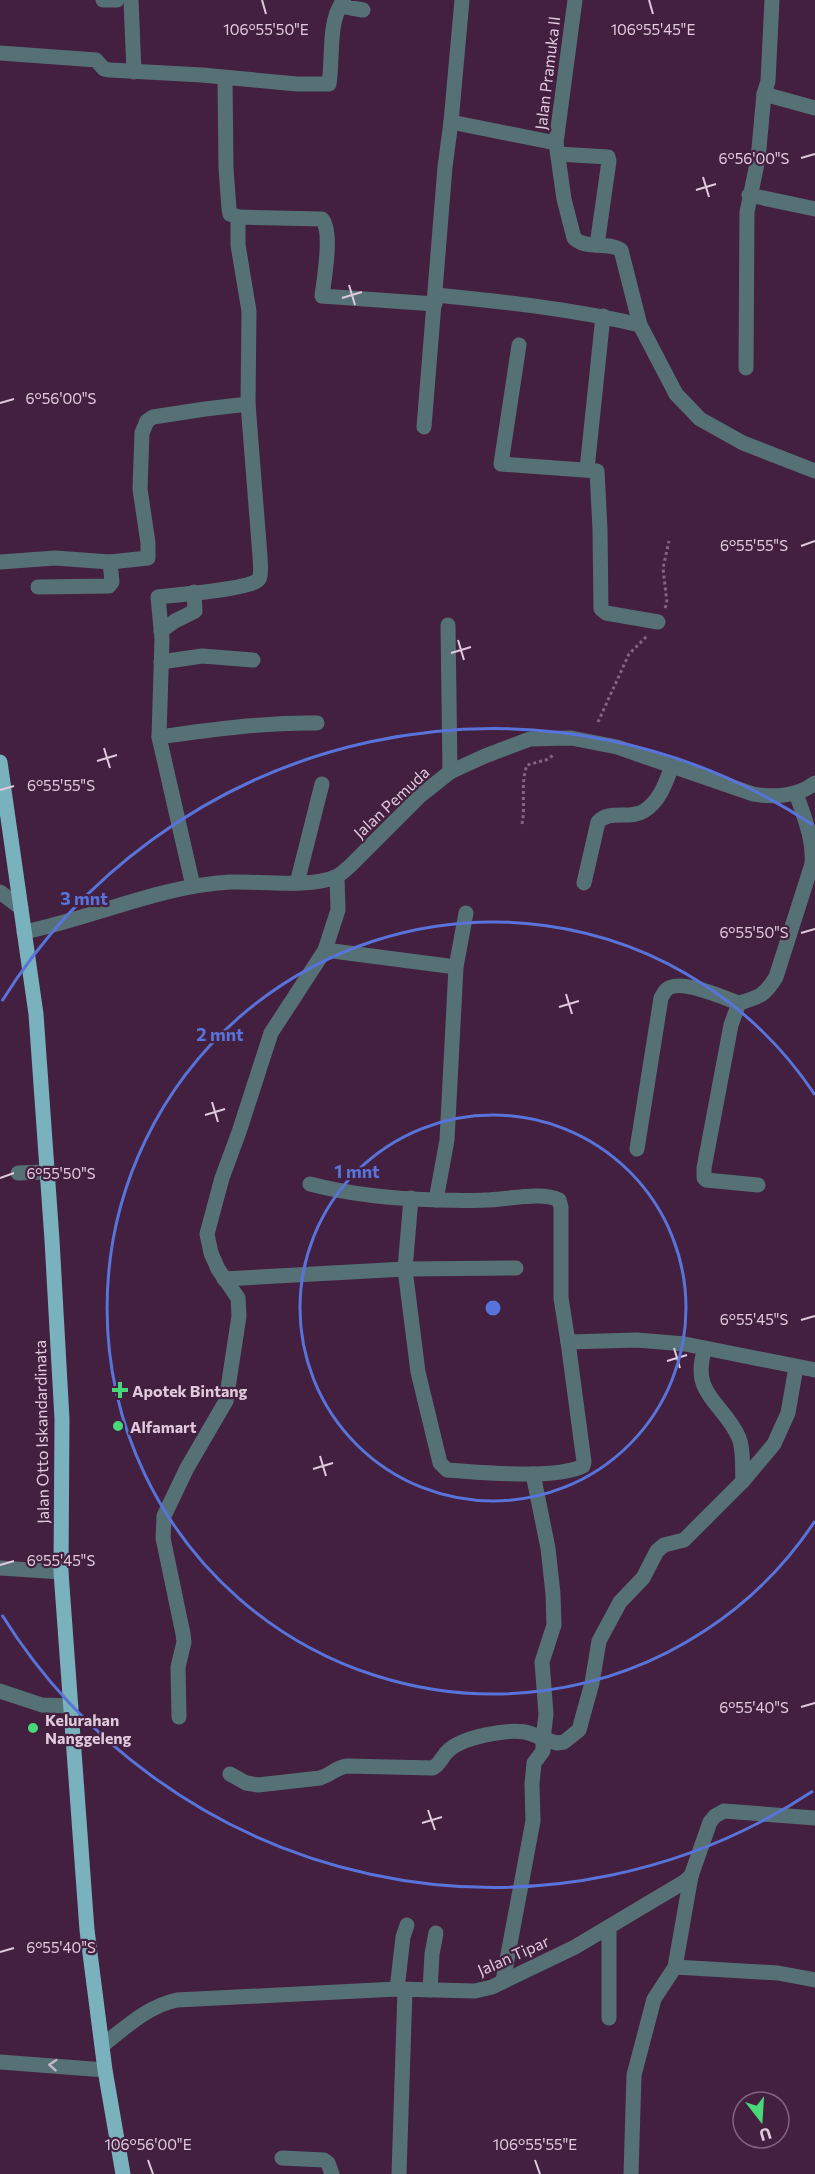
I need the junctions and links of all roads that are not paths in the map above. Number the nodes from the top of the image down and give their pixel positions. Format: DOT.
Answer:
graph roads {
  1 [pos="103,0"];
  2 [pos="117,0"];
  3 [pos="131,0"];
  4 [pos="462,0"];
  5 [pos="575,0"];
  6 [pos="772,0"];
  7 [pos="342,1"];
  8 [pos="363,10"];
  9 [pos="0,53"];
  10 [pos="134,72"];
  11 [pos="225,78"];
  12 [pos="764,94"];
  13 [pos="815,108"];
  14 [pos="451,123"];
  15 [pos="557,148"];
  16 [pos="749,195"];
  17 [pos="815,209"];
  18 [pos="238,218"];
  19 [pos="597,245"];
  20 [pos="435,299"];
  21 [pos="603,316"];
  22 [pos="640,325"];
  23 [pos="519,345"];
  24 [pos="746,368"];
  25 [pos="248,404"];
  26 [pos="424,427"];
  27 [pos="587,469"];
  28 [pos="815,471"];
  29 [pos="0,562"];
  30 [pos="110,562"];
  31 [pos="38,587"];
  32 [pos="194,592"];
  33 [pos="658,622"];
  34 [pos="448,625"];
  35 [pos="161,631"];
  36 [pos="253,660"];
  37 [pos="161,663"];
  38 [pos="317,723"];
  39 [pos="159,737"];
  40 [pos="0,762"];
  41 [pos="672,766"];
  42 [pos="450,772"];
  43 [pos="815,783"];
  44 [pos="322,784"];
  45 [pos="796,793"];
  46 [pos="337,877"];
  47 [pos="297,883"];
  48 [pos="584,883"];
  49 [pos="193,886"];
  50 [pos="0,892"];
  51 [pos="21,908"];
  52 [pos="466,913"];
  53 [pos="24,932"];
  54 [pos="325,950"];
  55 [pos="456,967"];
  56 [pos="739,1003"];
  57 [pos="637,1149"];
  58 [pos="47,1172"];
  59 [pos="18,1173"];
  60 [pos="310,1184"];
  61 [pos="758,1185"];
  62 [pos="411,1198"];
  63 [pos="436,1200"];
  64 [pos="516,1268"];
  65 [pos="405,1269"];
  66 [pos="224,1279"];
  67 [pos="568,1342"];
  68 [pos="705,1349"];
  69 [pos="796,1367"];
  70 [pos="815,1370"];
  71 [pos="533,1474"];
  72 [pos="743,1480"];
  73 [pos="0,1568"];
  74 [pos="61,1572"];
  75 [pos="0,1691"];
  76 [pos="71,1706"];
  77 [pos="179,1717"];
  78 [pos="543,1739"];
  79 [pos="230,1774"];
  80 [pos="815,1818"];
  81 [pos="691,1876"];
  82 [pos="407,1925"];
  83 [pos="609,1927"];
  84 [pos="436,1933"];
  85 [pos="675,1967"];
  86 [pos="815,1980"];
  87 [pos="503,1981"];
  88 [pos="401,1989"];
  89 [pos="430,1990"];
  90 [pos="609,2018"];
  91 [pos="103,2045"];
  92 [pos="0,2062"];
  93 [pos="105,2070"];
  94 [pos="282,2158"];
  95 [pos="123,2174"];
  96 [pos="332,2174"];
  97 [pos="399,2174"];
  98 [pos="631,2174"];
  1 -- 2 [label="street"];
  3 -- 10 [label="street"];
  4 -- 14 [label="street"];
  5 -- 15 [label="street, Jalan Pramuka II"];
  6 -- 12 [label="street"];
  7 -- 8 [label="street"];
  7 -- 11 [label="street"];
  9 -- 10 [label="street"];
  10 -- 11 [label="street"];
  11 -- 18 [label="street"];
  12 -- 13 [label="street"];
  12 -- 16 [label="street"];
  14 -- 15 [label="street"];
  14 -- 20 [label="street"];
  15 -- 19 [label="street, Jalan Pramuka II"];
  15 -- 19 [label="street"];
  16 -- 17 [label="street"];
  16 -- 24 [label="street"];
  18 -- 20 [label="street"];
  18 -- 25 [label="street"];
  19 -- 22 [label="street, Jalan Pramuka II"];
  20 -- 21 [label="street"];
  20 -- 26 [label="street"];
  21 -- 22 [label="street"];
  21 -- 27 [label="street"];
  22 -- 28 [label="street"];
  23 -- 27 [label="street"];
  25 -- 30 [label="street"];
  25 -- 32 [label="street"];
  27 -- 33 [label="street"];
  29 -- 30 [label="street"];
  30 -- 31 [label="street"];
  32 -- 35 [label="street"];
  32 -- 35 [label="street"];
  34 -- 42 [label="street"];
  35 -- 37 [label="street"];
  36 -- 37 [label="street"];
  37 -- 39 [label="street"];
  38 -- 39 [label="street"];
  39 -- 49 [label="street"];
  40 -- 51 [label="main road, Jalan Otto Iskandardinata"];
  41 -- 42 [label="street, Jalan Pemuda"];
  41 -- 45 [label="street, Jalan Pemuda"];
  41 -- 48 [label="street"];
  42 -- 46 [label="street, Jalan Pemuda"];
  43 -- 45 [label="street, Jalan Pemuda"];
  44 -- 47 [label="street"];
  45 -- 56 [label="street"];
  46 -- 47 [label="street"];
  46 -- 54 [label="street"];
  47 -- 49 [label="street"];
  49 -- 53 [label="street"];
  50 -- 51 [label="street"];
  51 -- 53 [label="main road, Jalan Otto Iskandardinata"];
  52 -- 55 [label="street"];
  53 -- 58 [label="main road, Jalan Otto Iskandardinata"];
  54 -- 55 [label="street"];
  54 -- 66 [label="street"];
  55 -- 63 [label="street"];
  56 -- 57 [label="street"];
  56 -- 61 [label="street"];
  58 -- 59 [label="street"];
  58 -- 74 [label="main road, Jalan Otto Iskandardinata"];
  60 -- 62 [label="street"];
  62 -- 63 [label="street"];
  62 -- 65 [label="street"];
  63 -- 67 [label="street"];
  64 -- 65 [label="street"];
  65 -- 66 [label="street"];
  65 -- 71 [label="street"];
  66 -- 77 [label="street"];
  67 -- 68 [label="street"];
  67 -- 71 [label="street"];
  68 -- 69 [label="street"];
  68 -- 72 [label="street"];
  69 -- 70 [label="street"];
  69 -- 72 [label="street"];
  71 -- 78 [label="street"];
  72 -- 78 [label="street"];
  73 -- 74 [label="street"];
  74 -- 76 [label="main road, Jalan Otto Iskandardinata"];
  75 -- 76 [label="street"];
  76 -- 91 [label="main road, Jalan Otto Iskandardinata"];
  78 -- 79 [label="street"];
  78 -- 87 [label="street"];
  80 -- 81 [label="street"];
  81 -- 83 [label="street, Jalan Tipar"];
  81 -- 85 [label="street"];
  82 -- 88 [label="street"];
  83 -- 87 [label="street, Jalan Tipar"];
  83 -- 90 [label="street"];
  84 -- 89 [label="street"];
  85 -- 86 [label="street"];
  85 -- 98 [label="street"];
  87 -- 89 [label="street, Jalan Tipar"];
  88 -- 89 [label="street, Jalan Tipar"];
  88 -- 91 [label="street, Jalan Tipar"];
  88 -- 97 [label="street"];
  91 -- 93 [label="main road, Jalan Otto Iskandardinata"];
  93 -- 92 [label="street, one-way"];
  93 -- 95 [label="main road, Jalan Otto Iskandardinata"];
  94 -- 96 [label="street"];
}
